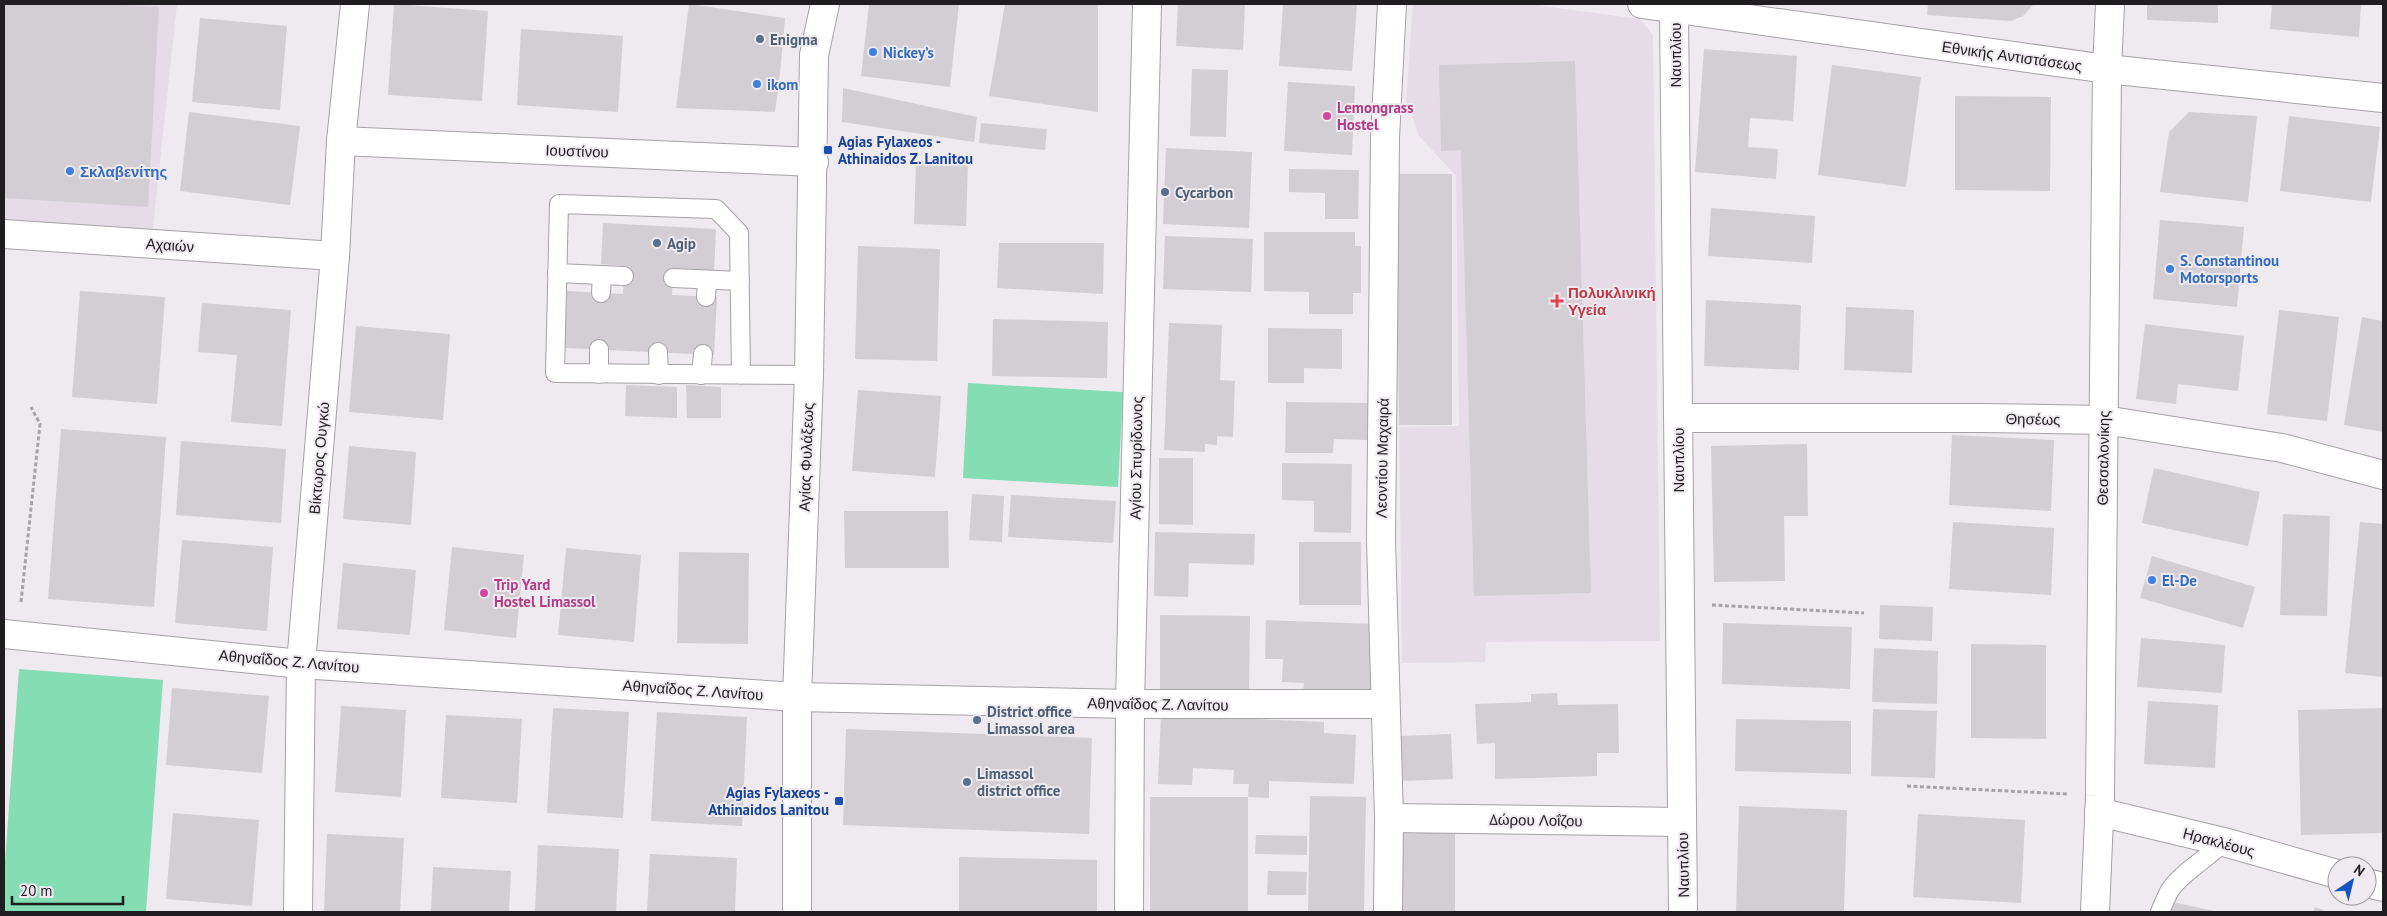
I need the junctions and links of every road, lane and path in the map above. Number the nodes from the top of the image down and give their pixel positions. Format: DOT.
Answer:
graph roads {
  1 [pos="355,4"];
  2 [pos="825,4"];
  3 [pos="1147,4"];
  4 [pos="1392,4"];
  5 [pos="1642,4"];
  6 [pos="2110,4"];
  7 [pos="1674,9"];
  8 [pos="2107,69"];
  9 [pos="2383,98"];
  10 [pos="341,141"];
  11 [pos="814,162"];
  12 [pos="4,234"];
  13 [pos="335,256"];
  14 [pos="557,273"];
  15 [pos="602,275"];
  16 [pos="624,276"];
  17 [pos="673,278"];
  18 [pos="740,280"];
  19 [pos="601,293"];
  20 [pos="599,349"];
  21 [pos="658,352"];
  22 [pos="703,354"];
  23 [pos="599,374"];
  24 [pos="659,375"];
  25 [pos="701,375"];
  26 [pos="741,375"];
  27 [pos="809,375"];
  28 [pos="31,407"];
  29 [pos="1678,418"];
  30 [pos="2104,420"];
  31 [pos="2383,475"];
  32 [pos="1679,603"];
  33 [pos="1864,613"];
  34 [pos="10,634"];
  35 [pos="301,664"];
  36 [pos="797,697"];
  37 [pos="1130,704"];
  38 [pos="1385,704"];
  39 [pos="1907,786"];
  40 [pos="2100,804"];
  41 [pos="1389,818"];
  42 [pos="1682,822"];
  43 [pos="2224,842"];
  44 [pos="2327,871"];
  45 [pos="298,912"];
  46 [pos="797,912"];
  47 [pos="1129,912"];
  48 [pos="1388,912"];
  49 [pos="1684,912"];
  50 [pos="2095,912"];
  51 [pos="2160,912"];
  1 -- 10 [label="street, Βίκτωρος Ουγκώ"];
  2 -- 11 [label="street, Αγίας Φυλάξεως"];
  3 -- 37 [label="street, Αγίου Σπυρίδωνος"];
  4 -- 38 [label="street, Λεοντίου Μαχαιρά"];
  5 -- 7 [label="street, Εθνικής Αντιστάσεως"];
  6 -- 8 [label="street, Θεσσαλονίκης"];
  7 -- 8 [label="street, Εθνικής Αντιστάσεως"];
  7 -- 29 [label="street, Ναυπλίου"];
  8 -- 9 [label="street, Εθνικής Αντιστάσεως"];
  8 -- 30 [label="street, Θεσσαλονίκης"];
  10 -- 11 [label="street, Ιουστίνου"];
  10 -- 13 [label="street, Βίκτωρος Ουγκώ"];
  11 -- 27 [label="street, Αγίας Φυλάξεως"];
  12 -- 13 [label="street, Αχαιών"];
  13 -- 35 [label="street, Βίκτωρος Ουγκώ"];
  14 -- 15 [label="lane"];
  14 -- 18 [label="lane"];
  14 -- 23 [label="lane"];
  15 -- 16 [label="lane"];
  15 -- 19 [label="lane"];
  17 -- 18 [label="lane"];
  18 -- 26 [label="lane"];
  20 -- 23 [label="lane"];
  21 -- 24 [label="lane"];
  22 -- 25 [label="lane"];
  23 -- 24 [label="lane"];
  24 -- 25 [label="lane"];
  25 -- 26 [label="lane"];
  26 -- 27 [label="lane"];
  27 -- 36 [label="street, Αγίας Φυλάξεως"];
  28 -- 34 [label="path"];
  29 -- 30 [label="street, Θησέως"];
  29 -- 32 [label="street, Ναυπλίου"];
  30 -- 31 [label="street, Θησέως"];
  30 -- 40 [label="street, Θεσσαλονίκης"];
  32 -- 33 [label="path"];
  32 -- 42 [label="street, Ναυπλίου"];
  34 -- 35 [label="street, Αθηναΐδος Ζ. Λανίτου"];
  35 -- 36 [label="street, Αθηναΐδος Ζ. Λανίτου"];
  35 -- 45 [label="street, Βίκτωρος Ουγκώ"];
  36 -- 37 [label="street, Αθηναΐδος Ζ. Λανίτου"];
  36 -- 46 [label="street, Αγίας Φυλάξεως"];
  37 -- 38 [label="street, Αθηναΐδος Ζ. Λανίτου"];
  37 -- 47 [label="street, Αγίου Σπυρίδωνος"];
  38 -- 41 [label="street, Λεοντίου Μαχαιρά"];
  39 -- 40 [label="path"];
  40 -- 43 [label="street, Ηρακλέους"];
  40 -- 50 [label="street, Θεσσαλονίκης"];
  41 -- 42 [label="street, Δώρου Λοΐζου"];
  41 -- 48 [label="street, Λεοντίου Μαχαιρά"];
  42 -- 49 [label="street, Ναυπλίου"];
  43 -- 44 [label="street, Ηρακλέους"];
  43 -- 51 [label="lane"];
}
